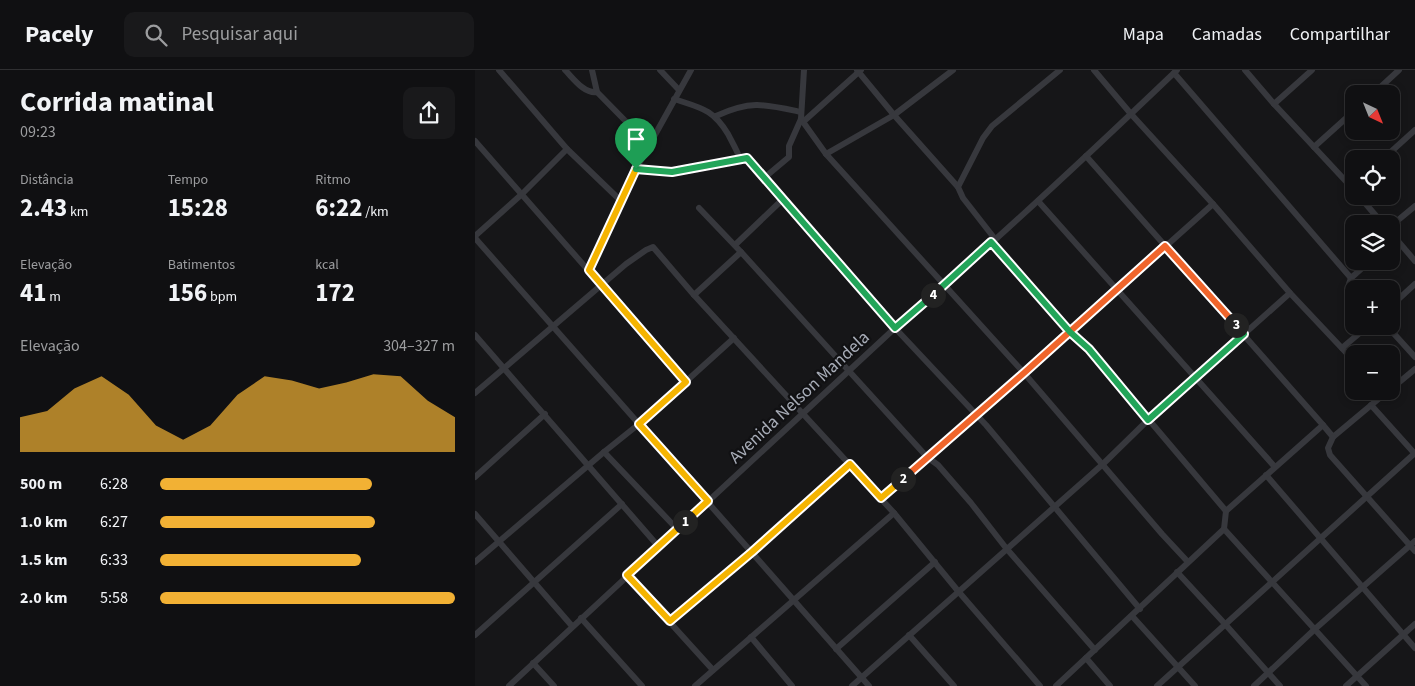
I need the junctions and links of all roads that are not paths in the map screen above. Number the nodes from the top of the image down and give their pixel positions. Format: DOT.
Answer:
graph roads {
  1 [pos="499,70"];
  2 [pos="565,70"];
  3 [pos="592,70"];
  4 [pos="660,70"];
  5 [pos="691,70"];
  6 [pos="804,70"];
  7 [pos="953,70"];
  8 [pos="1060,70"];
  9 [pos="1094,70"];
  10 [pos="1245,70"];
  11 [pos="1312,70"];
  12 [pos="1399,70"];
  13 [pos="859,71"];
  14 [pos="1175,72"];
  15 [pos="1383,85"];
  16 [pos="679,90"];
  17 [pos="597,92"];
  18 [pos="674,99"];
  19 [pos="1273,104"];
  20 [pos="1131,114"];
  21 [pos="894,115"];
  22 [pos="716,116"];
  23 [pos="801,118"];
  24 [pos="1345,119"];
  25 [pos="1415,130"];
  26 [pos="475,141"];
  27 [pos="649,145"];
  28 [pos="1314,147"];
  29 [pos="567,149"];
  30 [pos="1393,150"];
  31 [pos="827,154"];
  32 [pos="1086,156"];
  33 [pos="740,159"];
  34 [pos="636,169"];
  35 [pos="764,178"];
  36 [pos="1345,179"];
  37 [pos="958,186"];
  38 [pos="522,194"];
  39 [pos="782,200"];
  40 [pos="621,201"];
  41 [pos="1038,201"];
  42 [pos="1213,204"];
  43 [pos="1367,205"];
  44 [pos="1415,206"];
  45 [pos="699,208"];
  46 [pos="1375,215"];
  47 [pos="1400,218"];
  48 [pos="475,237"];
  49 [pos="993,241"];
  50 [pos="1400,245"];
  51 [pos="735,246"];
  52 [pos="1165,246"];
  53 [pos="741,252"];
  54 [pos="1415,261"];
  55 [pos="589,270"];
  56 [pos="1360,270"];
  57 [pos="1351,278"];
  58 [pos="1415,284"];
  59 [pos="602,285"];
  60 [pos="944,286"];
  61 [pos="1117,288"];
  62 [pos="1290,293"];
  63 [pos="694,295"];
  64 [pos="1400,298"];
  65 [pos="553,327"];
  66 [pos="895,328"];
  67 [pos="1070,332"];
  68 [pos="1244,334"];
  69 [pos="475,335"];
  70 [pos="1358,335"];
  71 [pos="1395,335"];
  72 [pos="734,338"];
  73 [pos="1343,348"];
  74 [pos="1415,357"];
  75 [pos="504,368"];
  76 [pos="1415,370"];
  77 [pos="849,372"];
  78 [pos="1024,373"];
  79 [pos="1196,377"];
  80 [pos="1400,381"];
  81 [pos="686,382"];
  82 [pos="475,393"];
  83 [pos="1377,400"];
  84 [pos="1371,405"];
  85 [pos="545,414"];
  86 [pos="803,414"];
  87 [pos="976,415"];
  88 [pos="1148,420"];
  89 [pos="639,424"];
  90 [pos="1323,425"];
  91 [pos="1333,437"];
  92 [pos="604,452"];
  93 [pos="1415,454"];
  94 [pos="927,457"];
  95 [pos="850,464"];
  96 [pos="1103,464"];
  97 [pos="589,465"];
  98 [pos="1275,467"];
  99 [pos="1266,475"];
  100 [pos="475,477"];
  101 [pos="1367,497"];
  102 [pos="881,498"];
  103 [pos="708,501"];
  104 [pos="622,504"];
  105 [pos="1054,507"];
  106 [pos="1226,512"];
  107 [pos="894,513"];
  108 [pos="475,514"];
  109 [pos="677,529"];
  110 [pos="1224,529"];
  111 [pos="1320,539"];
  112 [pos="499,541"];
  113 [pos="1412,543"];
  114 [pos="658,546"];
  115 [pos="1006,548"];
  116 [pos="1415,551"];
  117 [pos="752,552"];
  118 [pos="475,562"];
  119 [pos="935,562"];
  120 [pos="1188,562"];
  121 [pos="1177,572"];
  122 [pos="627,575"];
  123 [pos="1272,582"];
  124 [pos="534,583"];
  125 [pos="1363,587"];
  126 [pos="958,591"];
  127 [pos="795,601"];
  128 [pos="1140,608"];
  129 [pos="1132,616"];
  130 [pos="581,618"];
  131 [pos="670,621"];
  132 [pos="1225,624"];
  133 [pos="1415,624"];
  134 [pos="573,626"];
  135 [pos="1315,629"];
  136 [pos="1403,634"];
  137 [pos="475,635"];
  138 [pos="909,635"];
  139 [pos="751,637"];
  140 [pos="1415,648"];
  141 [pos="836,649"];
  142 [pos="1095,650"];
  143 [pos="1086,658"];
  144 [pos="533,663"];
  145 [pos="1178,667"];
  146 [pos="713,670"];
  147 [pos="1268,674"];
  148 [pos="1357,676"];
  149 [pos="861,677"];
  150 [pos="509,686"];
  151 [pos="554,686"];
  152 [pos="642,686"];
  153 [pos="695,686"];
  154 [pos="792,686"];
  155 [pos="853,686"];
  156 [pos="869,686"];
  157 [pos="954,686"];
  158 [pos="1040,686"];
  159 [pos="1056,686"];
  160 [pos="1110,686"];
  161 [pos="1157,686"];
  162 [pos="1195,686"];
  163 [pos="1254,686"];
  164 [pos="1280,686"];
  165 [pos="1346,686"];
  166 [pos="1366,686"];
  1 -- 29 [label="street"];
  2 -- 17 [label="street"];
  3 -- 17 [label="street"];
  4 -- 16 [label="street"];
  5 -- 16 [label="street"];
  6 -- 23 [label="street"];
  7 -- 21 [label="street"];
  8 -- 37 [label="street"];
  9 -- 20 [label="street"];
  10 -- 19 [label="street"];
  11 -- 19 [label="street"];
  12 -- 15 [label="street"];
  13 -- 21 [label="street"];
  13 -- 23 [label="street"];
  14 -- 20 [label="street, Avenida Nelson Mandela"];
  14 -- 57 [label="street"];
  16 -- 18 [label="street"];
  17 -- 27 [label="street"];
  18 -- 22 [label="street"];
  18 -- 27 [label="street"];
  19 -- 28 [label="street"];
  20 -- 32 [label="street, Avenida Nelson Mandela"];
  20 -- 42 [label="street"];
  21 -- 31 [label="street"];
  21 -- 37 [label="street"];
  22 -- 23 [label="street"];
  22 -- 33 [label="street"];
  23 -- 31 [label="street"];
  23 -- 35 [label="street"];
  24 -- 28 [label="street"];
  25 -- 30 [label="street"];
  26 -- 38 [label="street"];
  27 -- 34 [label="street"];
  28 -- 36 [label="street"];
  29 -- 38 [label="street"];
  29 -- 40 [label="street"];
  31 -- 60 [label="street"];
  32 -- 41 [label="street, Avenida Nelson Mandela"];
  32 -- 52 [label="street"];
  33 -- 34 [label="street"];
  33 -- 35 [label="street"];
  34 -- 40 [label="street"];
  35 -- 39 [label="street"];
  37 -- 49 [label="street"];
  38 -- 48 [label="street"];
  38 -- 55 [label="street"];
  39 -- 51 [label="street"];
  39 -- 66 [label="street"];
  40 -- 55 [label="street"];
  41 -- 49 [label="street, Avenida Nelson Mandela"];
  41 -- 61 [label="street"];
  42 -- 52 [label="street"];
  42 -- 62 [label="street"];
  43 -- 46 [label="street"];
  44 -- 47 [label="street"];
  45 -- 51 [label="street"];
  48 -- 65 [label="street"];
  49 -- 60 [label="street, Avenida Nelson Mandela"];
  49 -- 67 [label="street"];
  50 -- 54 [label="street"];
  51 -- 53 [label="street"];
  52 -- 61 [label="street"];
  52 -- 68 [label="street"];
  53 -- 63 [label="street"];
  53 -- 77 [label="street"];
  55 -- 59 [label="street"];
  56 -- 57 [label="street"];
  58 -- 64 [label="street"];
  59 -- 63 [label="street"];
  59 -- 65 [label="street"];
  59 -- 81 [label="street"];
  60 -- 66 [label="street, Avenida Nelson Mandela"];
  60 -- 78 [label="street"];
  61 -- 67 [label="street"];
  61 -- 79 [label="street"];
  62 -- 68 [label="street"];
  62 -- 73 [label="street"];
  63 -- 72 [label="street"];
  65 -- 75 [label="street"];
  65 -- 89 [label="street"];
  66 -- 77 [label="street, Avenida Nelson Mandela"];
  66 -- 87 [label="street"];
  67 -- 78 [label="street"];
  67 -- 88 [label="street"];
  68 -- 79 [label="street"];
  68 -- 90 [label="street"];
  69 -- 75 [label="street"];
  70 -- 73 [label="street"];
  71 -- 74 [label="street"];
  72 -- 81 [label="street"];
  72 -- 86 [label="street"];
  75 -- 82 [label="street"];
  75 -- 85 [label="street"];
  76 -- 80 [label="street"];
  77 -- 86 [label="street, Avenida Nelson Mandela"];
  77 -- 94 [label="street"];
  78 -- 87 [label="street"];
  78 -- 96 [label="street"];
  79 -- 88 [label="street"];
  79 -- 98 [label="street"];
  81 -- 89 [label="street"];
  83 -- 84 [label="street"];
  84 -- 91 [label="street"];
  84 -- 93 [label="street"];
  85 -- 97 [label="street"];
  85 -- 100 [label="street"];
  86 -- 95 [label="street"];
  86 -- 103 [label="street, Avenida Nelson Mandela"];
  87 -- 94 [label="street"];
  87 -- 105 [label="street"];
  88 -- 96 [label="street"];
  88 -- 106 [label="street"];
  89 -- 92 [label="street"];
  89 -- 103 [label="street"];
  90 -- 91 [label="street"];
  90 -- 98 [label="street"];
  91 -- 101 [label="street"];
  92 -- 97 [label="street"];
  92 -- 109 [label="street"];
  93 -- 101 [label="street"];
  94 -- 102 [label="street"];
  94 -- 115 [label="street"];
  95 -- 102 [label="street"];
  95 -- 117 [label="street"];
  96 -- 105 [label="street"];
  96 -- 120 [label="street"];
  97 -- 104 [label="street"];
  97 -- 112 [label="street"];
  98 -- 99 [label="street"];
  99 -- 106 [label="street"];
  99 -- 111 [label="street"];
  101 -- 111 [label="street"];
  101 -- 113 [label="street"];
  102 -- 107 [label="street"];
  103 -- 109 [label="street, Avenida Nelson Mandela"];
  103 -- 117 [label="street"];
  104 -- 114 [label="street"];
  104 -- 124 [label="street"];
  105 -- 115 [label="street"];
  105 -- 128 [label="street"];
  106 -- 110 [label="street"];
  107 -- 119 [label="street"];
  107 -- 127 [label="street"];
  108 -- 112 [label="street"];
  109 -- 114 [label="street, Avenida Nelson Mandela"];
  110 -- 120 [label="street"];
  110 -- 123 [label="street"];
  111 -- 123 [label="street"];
  111 -- 125 [label="street"];
  112 -- 118 [label="street"];
  112 -- 124 [label="street"];
  113 -- 116 [label="street"];
  113 -- 125 [label="street"];
  114 -- 122 [label="street, Avenida Nelson Mandela"];
  115 -- 126 [label="street"];
  115 -- 142 [label="street"];
  117 -- 127 [label="street"];
  117 -- 131 [label="street"];
  119 -- 126 [label="street"];
  119 -- 141 [label="street"];
  120 -- 121 [label="street"];
  121 -- 128 [label="street"];
  121 -- 132 [label="street"];
  122 -- 130 [label="street, Avenida Nelson Mandela"];
  122 -- 131 [label="street"];
  123 -- 132 [label="street"];
  123 -- 135 [label="street"];
  124 -- 134 [label="street"];
  124 -- 137 [label="street"];
  125 -- 135 [label="street"];
  125 -- 136 [label="street"];
  126 -- 138 [label="street"];
  126 -- 158 [label="street"];
  127 -- 139 [label="street"];
  127 -- 141 [label="street"];
  128 -- 129 [label="street"];
  129 -- 142 [label="street"];
  129 -- 145 [label="street"];
  130 -- 134 [label="street, Avenida Nelson Mandela"];
  130 -- 152 [label="street"];
  131 -- 146 [label="street"];
  132 -- 145 [label="street"];
  132 -- 147 [label="street"];
  133 -- 136 [label="street"];
  134 -- 144 [label="street, Avenida Nelson Mandela"];
  135 -- 147 [label="street"];
  135 -- 148 [label="street"];
  136 -- 140 [label="street"];
  136 -- 148 [label="street"];
  138 -- 149 [label="street"];
  138 -- 157 [label="street"];
  139 -- 146 [label="street"];
  139 -- 154 [label="street"];
  141 -- 149 [label="street"];
  142 -- 143 [label="street"];
  143 -- 159 [label="street"];
  143 -- 160 [label="street"];
  144 -- 150 [label="street, Avenida Nelson Mandela"];
  144 -- 151 [label="street"];
  145 -- 161 [label="street"];
  145 -- 162 [label="street"];
  146 -- 153 [label="street"];
  147 -- 163 [label="street"];
  147 -- 164 [label="street"];
  148 -- 165 [label="street"];
  148 -- 166 [label="street"];
  149 -- 155 [label="street"];
  149 -- 156 [label="street"];
}
